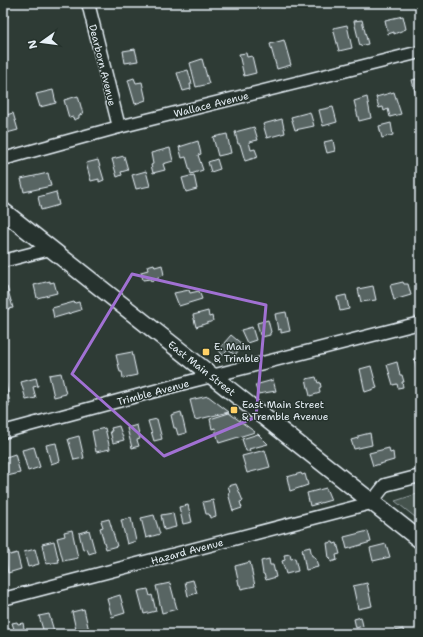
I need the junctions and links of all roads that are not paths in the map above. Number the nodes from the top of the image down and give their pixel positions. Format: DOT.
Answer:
graph roads {
  1 [pos="88,3"];
  2 [pos="420,52"];
  3 [pos="119,127"];
  4 [pos="3,159"];
  5 [pos="3,211"];
  6 [pos="50,249"];
  7 [pos="3,261"];
  8 [pos="420,323"];
  9 [pos="212,377"];
  10 [pos="3,432"];
  11 [pos="420,476"];
  12 [pos="371,503"];
  13 [pos="420,540"];
  14 [pos="3,599"];
  1 -- 3 [label="street, Dearborn Avenue"];
  2 -- 3 [label="street, Wallace Avenue"];
  3 -- 4 [label="street, Wallace Avenue"];
  5 -- 6 [label="street, East Main Street"];
  6 -- 7 [label="street"];
  6 -- 9 [label="street, East Main Street"];
  8 -- 9 [label="street, Trimble Avenue"];
  9 -- 10 [label="street, Trimble Avenue"];
  9 -- 12 [label="street, East Main Street"];
  11 -- 12 [label="street"];
  12 -- 13 [label="street, East Main Street"];
  12 -- 14 [label="street, Hazard Avenue"];
}
